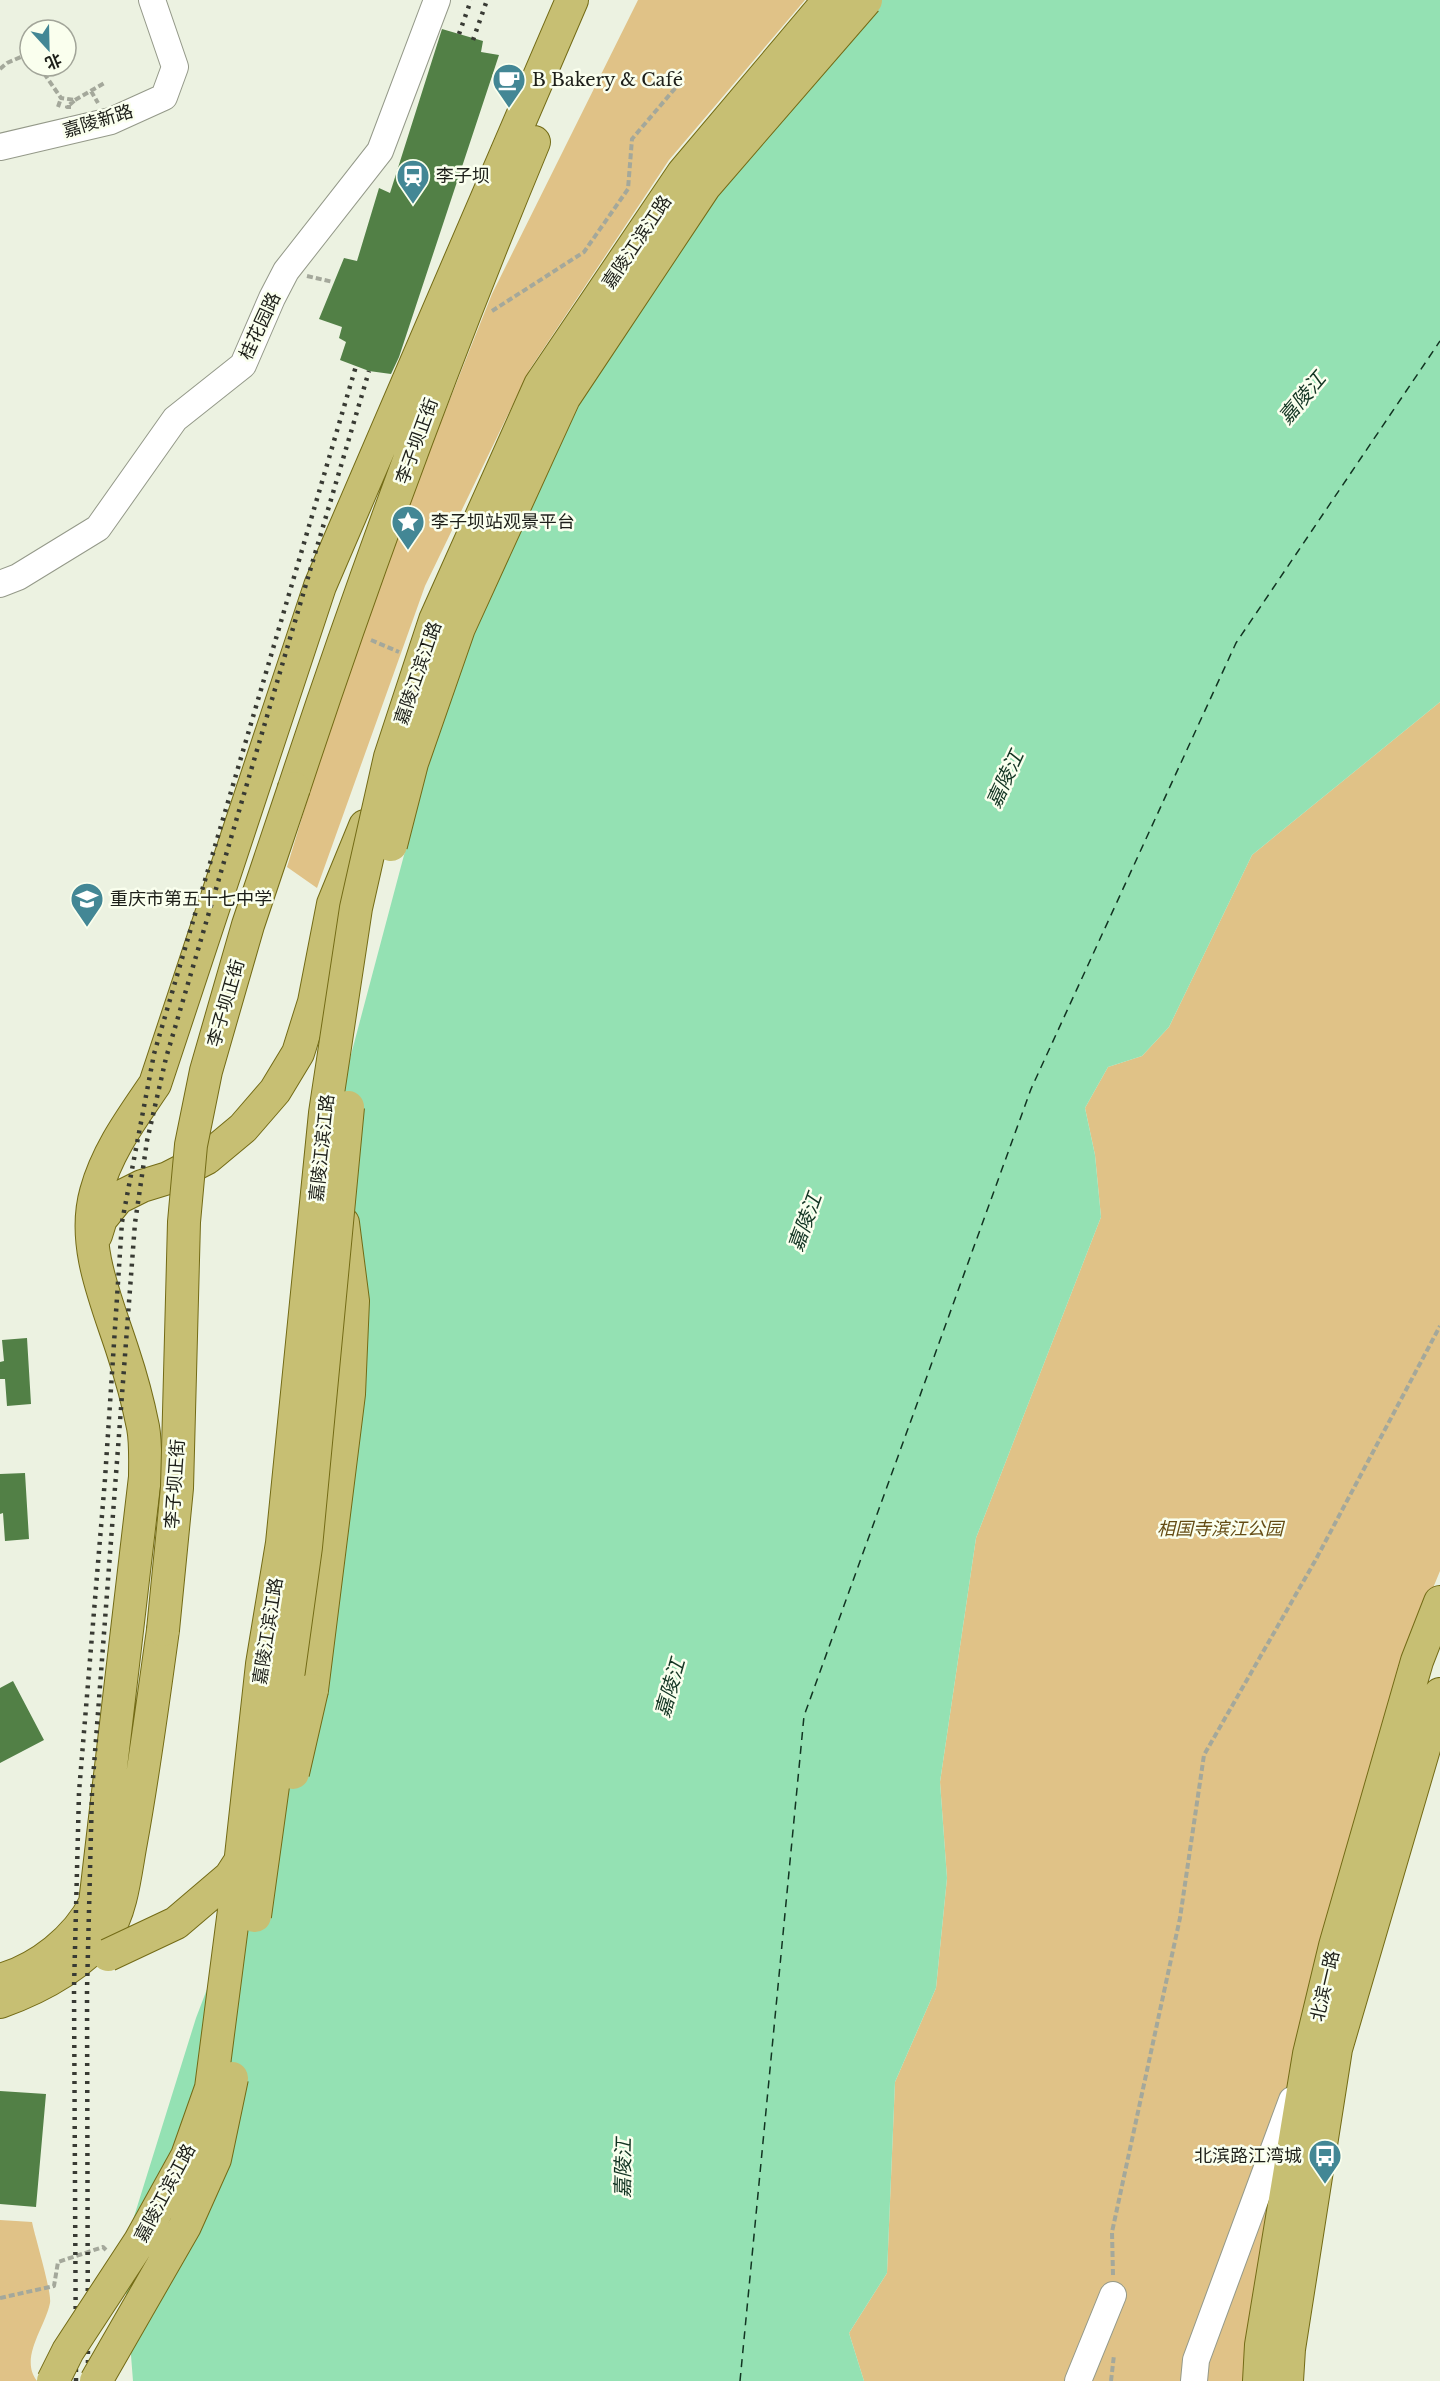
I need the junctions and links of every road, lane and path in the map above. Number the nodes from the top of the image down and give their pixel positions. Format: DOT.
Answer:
graph roads {
  1 [pos="152,0"];
  2 [pos="437,0"];
  3 [pos="572,0"];
  4 [pos="595,0"];
  5 [pos="829,0"];
  6 [pos="866,0"];
  7 [pos="18,58"];
  8 [pos="0,69"];
  9 [pos="47,78"];
  10 [pos="106,82"];
  11 [pos="677,86"];
  12 [pos="91,91"];
  13 [pos="60,98"];
  14 [pos="75,100"];
  15 [pos="100,106"];
  16 [pos="58,107"];
  17 [pos="57,134"];
  18 [pos="0,147"];
  19 [pos="492,312"];
  20 [pos="0,584"];
  21 [pos="373,634"];
  22 [pos="422,660"];
  23 [pos="390,757"];
  24 [pos="340,1198"];
  25 [pos="93,1244"];
  26 [pos="1440,1326"];
  27 [pos="1440,1602"];
  28 [pos="1440,1694"];
  29 [pos="0,1980"];
  30 [pos="33,1990"];
  31 [pos="0,2002"];
  32 [pos="1309,2054"];
  33 [pos="112,2255"];
  34 [pos="1113,2295"];
  35 [pos="0,2298"];
  36 [pos="1114,2352"];
  37 [pos="53,2381"];
  38 [pos="96,2381"];
  39 [pos="1078,2381"];
  40 [pos="1112,2381"];
  41 [pos="1194,2381"];
  42 [pos="1259,2381"];
  43 [pos="1287,2381"];
  1 -- 17 [label="street, 嘉陵新路"];
  2 -- 20 [label="street, 桂花园路"];
  3 -- 25 [label="main road, 李子坝正街"];
  4 -- 30 [label="main road, 李子坝正街, bridge"];
  5 -- 22 [label="main road, 嘉陵江滨江路, bridge"];
  6 -- 24 [label="main road, 嘉陵江滨江路, bridge"];
  7 -- 8 [label="path"];
  9 -- 13 [label="path"];
  10 -- 12 [label="path"];
  11 -- 19 [label="path"];
  12 -- 14 [label="path"];
  12 -- 15 [label="path"];
  13 -- 14 [label="path"];
  13 -- 16 [label="path"];
  14 -- 17 [label="path"];
  17 -- 18 [label="street, 嘉陵新路"];
  21 -- 22 [label="path"];
  22 -- 23 [label="main road, 嘉陵江滨江路, bridge"];
  23 -- 25 [label="main road, bridge"];
  23 -- 37 [label="main road, 嘉陵江滨江路, bridge"];
  24 -- 30 [label="main road, bridge"];
  24 -- 38 [label="main road, 嘉陵江滨江路, bridge"];
  25 -- 29 [label="main road, 李子坝正街"];
  26 -- 34 [label="path"];
  27 -- 32 [label="main road, 北滨一路"];
  28 -- 43 [label="main road, 北滨一路"];
  30 -- 31 [label="main road, 李子坝正街"];
  32 -- 41 [label="street"];
  32 -- 42 [label="main road, 北滨一路"];
  33 -- 35 [label="path"];
  34 -- 39 [label="street"];
  36 -- 40 [label="path"];
}
